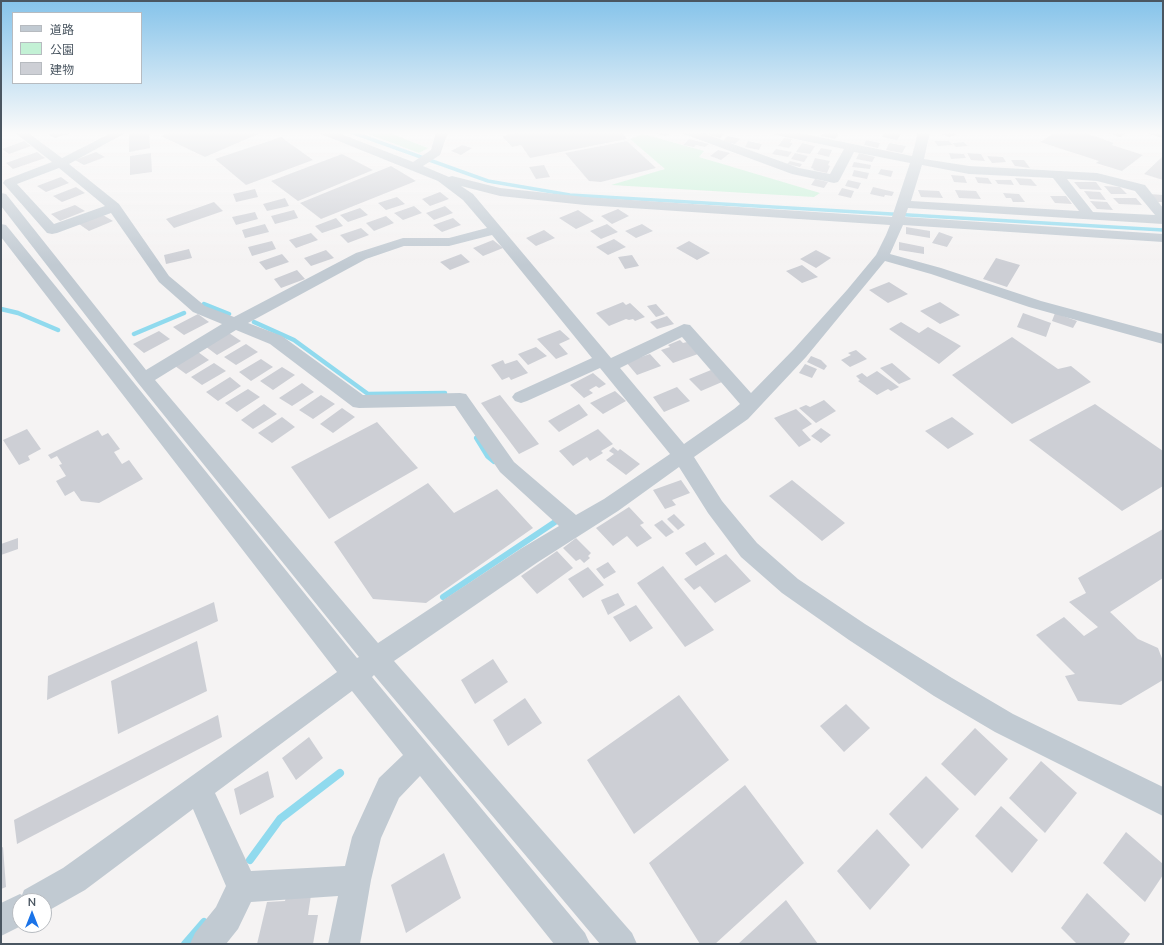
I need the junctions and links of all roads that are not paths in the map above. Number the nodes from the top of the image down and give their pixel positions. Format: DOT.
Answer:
graph roads {
  1 [pos="27,176"];
  2 [pos="77,176"];
  3 [pos="440,176"];
  4 [pos="822,176"];
  5 [pos="836,176"];
  6 [pos="912,176"];
  7 [pos="1058,176"];
  8 [pos="1079,176"];
  9 [pos="442,178"];
  10 [pos="1,197"];
  11 [pos="114,207"];
  12 [pos="900,213"];
  13 [pos="1089,215"];
  14 [pos="1163,218"];
  15 [pos="1,228"];
  16 [pos="496,230"];
  17 [pos="42,234"];
  18 [pos="1163,238"];
  19 [pos="882,256"];
  20 [pos="234,324"];
  21 [pos="1163,339"];
  22 [pos="606,363"];
  23 [pos="144,379"];
  24 [pos="521,397"];
  25 [pos="750,404"];
  26 [pos="682,455"];
  27 [pos="575,527"];
  28 [pos="376,660"];
  29 [pos="355,675"];
  30 [pos="421,756"];
  31 [pos="199,789"];
  32 [pos="1163,802"];
  33 [pos="356,880"];
  34 [pos="242,888"];
  35 [pos="49,893"];
  36 [pos="12,914"];
  37 [pos="1,920"];
  38 [pos="206,944"];
  39 [pos="344,944"];
  40 [pos="574,944"];
  41 [pos="621,944"];
  1 -- 17 [label="street"];
  2 -- 11 [label="street"];
  3 -- 9 [label="street"];
  4 -- 5 [label="street"];
  6 -- 12 [label="street"];
  7 -- 13 [label="street"];
  8 -- 14 [label="street"];
  9 -- 12 [label="street"];
  9 -- 16 [label="street"];
  10 -- 17 [label="street"];
  11 -- 17 [label="street"];
  11 -- 20 [label="street"];
  12 -- 13 [label="street"];
  12 -- 18 [label="street"];
  12 -- 19 [label="street"];
  13 -- 14 [label="street"];
  15 -- 29 [label="street"];
  16 -- 20 [label="street"];
  16 -- 22 [label="street"];
  17 -- 23 [label="street"];
  19 -- 21 [label="street"];
  19 -- 25 [label="street"];
  20 -- 23 [label="street"];
  20 -- 27 [label="street"];
  22 -- 24 [label="street"];
  22 -- 25 [label="street"];
  22 -- 26 [label="street"];
  23 -- 28 [label="street"];
  25 -- 26 [label="street"];
  26 -- 27 [label="street"];
  26 -- 32 [label="street"];
  27 -- 28 [label="street"];
  28 -- 29 [label="street"];
  28 -- 41 [label="street"];
  29 -- 30 [label="street"];
  29 -- 31 [label="street"];
  30 -- 33 [label="street"];
  30 -- 40 [label="street"];
  31 -- 34 [label="street"];
  31 -- 35 [label="street"];
  33 -- 34 [label="street"];
  33 -- 39 [label="street"];
  34 -- 38 [label="street"];
  36 -- 37 [label="street"];
}
